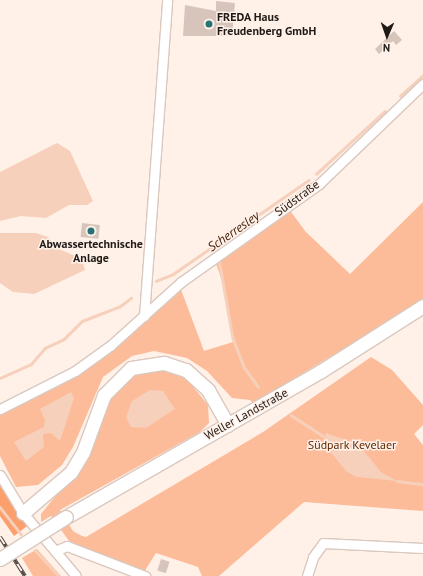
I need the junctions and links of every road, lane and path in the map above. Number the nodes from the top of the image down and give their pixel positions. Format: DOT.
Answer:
graph roads {
  1 [pos="168,0"];
  2 [pos="423,84"];
  3 [pos="423,306"];
  4 [pos="144,316"];
  5 [pos="0,409"];
  6 [pos="228,424"];
  7 [pos="0,475"];
  8 [pos="23,513"];
  9 [pos="25,543"];
  10 [pos="423,548"];
  11 [pos="0,550"];
  12 [pos="55,551"];
  13 [pos="0,559"];
  14 [pos="76,576"];
  15 [pos="145,576"];
  16 [pos="307,576"];
  1 -- 4 [label="street"];
  2 -- 4 [label="street, Südstraße"];
  3 -- 6 [label="main road, Weller Landstraße"];
  4 -- 5 [label="street, Südstraße"];
  6 -- 8 [label="main road"];
  6 -- 9 [label="main road, Weller Landstraße, bridge"];
  7 -- 8 [label="street"];
  8 -- 12 [label="street"];
  9 -- 11 [label="main road, bridge"];
  9 -- 13 [label="main road, Weller Landstraße, bridge"];
  10 -- 16 [label="street"];
  12 -- 14 [label="street"];
  12 -- 15 [label="street"];
}
